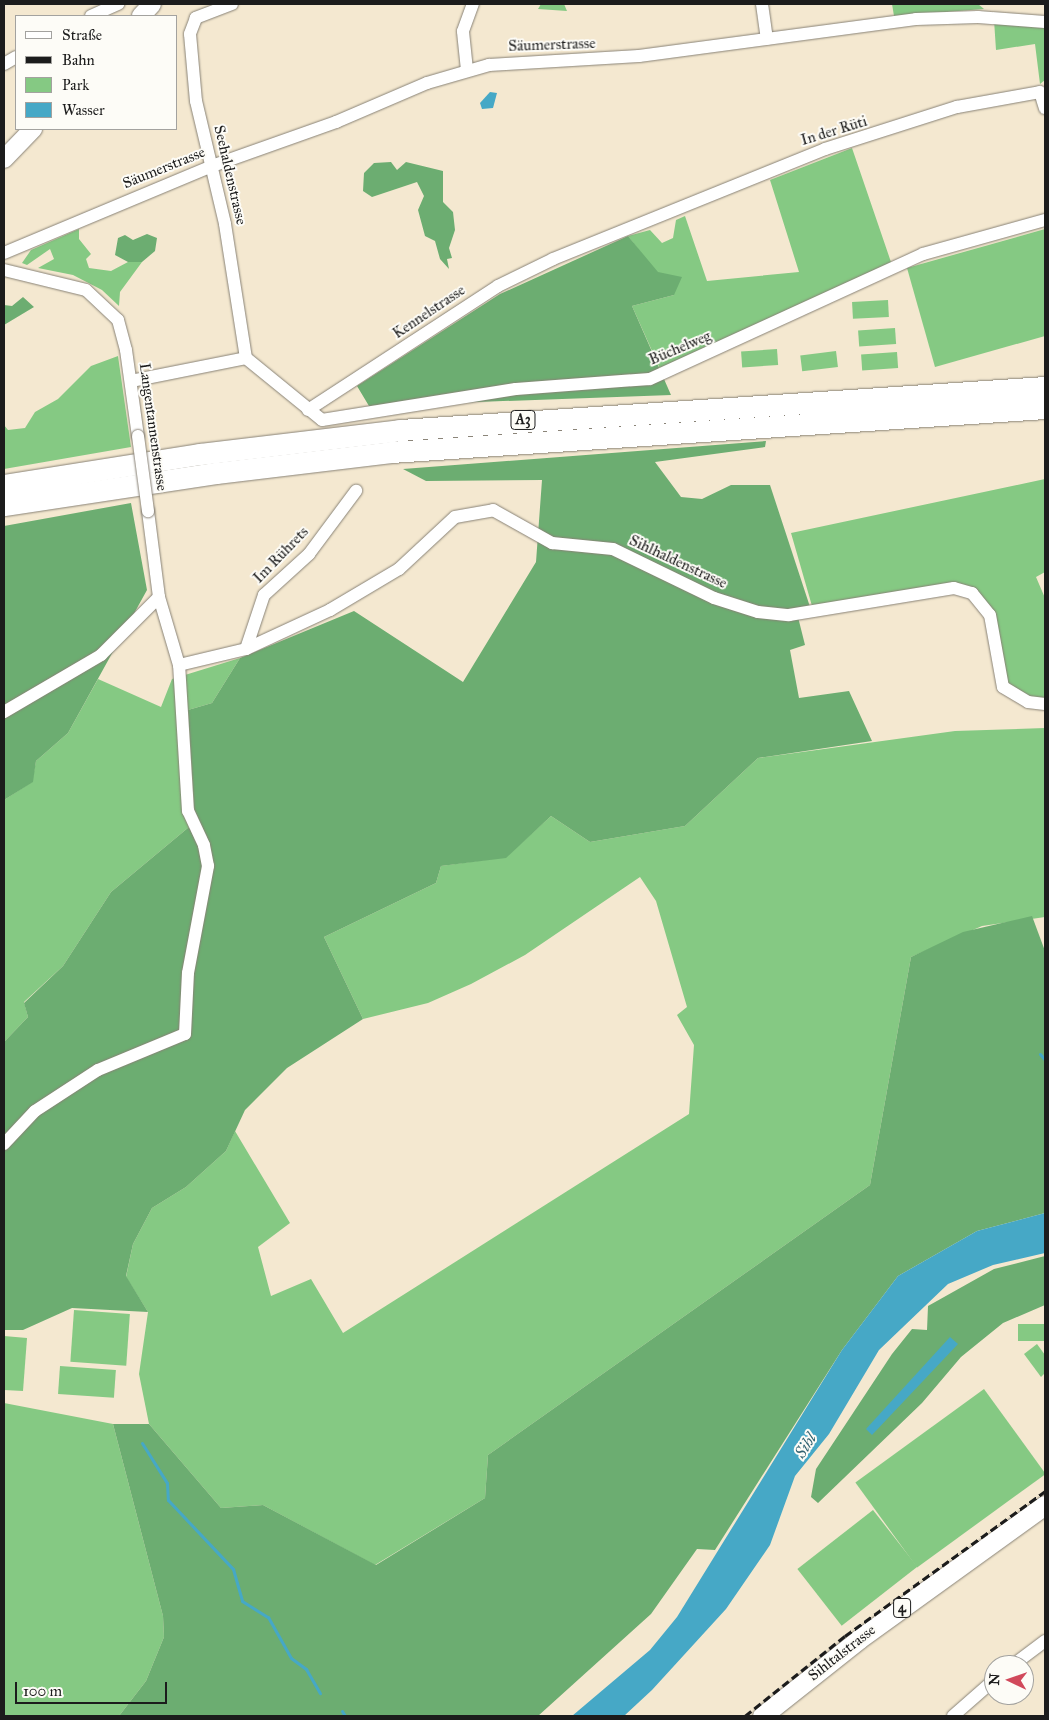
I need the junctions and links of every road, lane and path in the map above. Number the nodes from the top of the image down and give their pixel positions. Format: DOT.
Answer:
graph roads {
  1 [pos="118,4"];
  2 [pos="152,4"];
  3 [pos="232,4"];
  4 [pos="473,4"];
  5 [pos="762,4"];
  6 [pos="92,15"];
  7 [pos="141,15"];
  8 [pos="1045,22"];
  9 [pos="767,39"];
  10 [pos="15,58"];
  11 [pos="4,64"];
  12 [pos="467,70"];
  13 [pos="1043,89"];
  14 [pos="1045,108"];
  15 [pos="32,130"];
  16 [pos="4,159"];
  17 [pos="212,166"];
  18 [pos="1045,220"];
  19 [pos="574,251"];
  20 [pos="4,253"];
  21 [pos="4,270"];
  22 [pos="246,358"];
  23 [pos="131,381"];
  24 [pos="1045,387"];
  25 [pos="1045,408"];
  26 [pos="308,410"];
  27 [pos="356,491"];
  28 [pos="5,500"];
  29 [pos="159,597"];
  30 [pos="246,650"];
  31 [pos="179,665"];
  32 [pos="1045,704"];
  33 [pos="4,712"];
  34 [pos="4,1144"];
  35 [pos="1045,1505"];
  36 [pos="1045,1641"];
  37 [pos="1027,1655"];
  38 [pos="984,1689"];
  39 [pos="762,1716"];
  40 [pos="953,1716"];
  1 -- 6 [label="street"];
  2 -- 7 [label="main road"];
  3 -- 17 [label="street, Seehaldenstrasse"];
  4 -- 12 [label="street"];
  5 -- 9 [label="street"];
  8 -- 9 [label="street, Säumerstrasse"];
  9 -- 12 [label="street, Säumerstrasse"];
  10 -- 11 [label="street"];
  12 -- 17 [label="street, Säumerstrasse"];
  13 -- 14 [label="street"];
  13 -- 19 [label="street, In der Rüti"];
  15 -- 16 [label="main road"];
  17 -- 20 [label="street, Säumerstrasse"];
  17 -- 22 [label="street, Seehaldenstrasse"];
  18 -- 26 [label="street, Büchelweg"];
  19 -- 26 [label="street, Kennelstrasse"];
  21 -- 23 [label="street, Langentannenstrasse"];
  22 -- 23 [label="street"];
  22 -- 26 [label="street"];
  23 -- 29 [label="street, Langentannenstrasse, bridge"];
  24 -- 28 [label="highway, A3"];
  25 -- 28 [label="highway, A3"];
  27 -- 30 [label="street, Im Rührets"];
  29 -- 31 [label="street, Langentannenstrasse"];
  29 -- 33 [label="street"];
  30 -- 31 [label="street, Sihlhaldenstrasse"];
  30 -- 32 [label="street, Sihlhaldenstrasse"];
  31 -- 34 [label="street, Langentannenstrasse"];
  35 -- 39 [label="main road, Sihltalstrasse / 4"];
  36 -- 37 [label="street"];
  38 -- 40 [label="street"];
}
